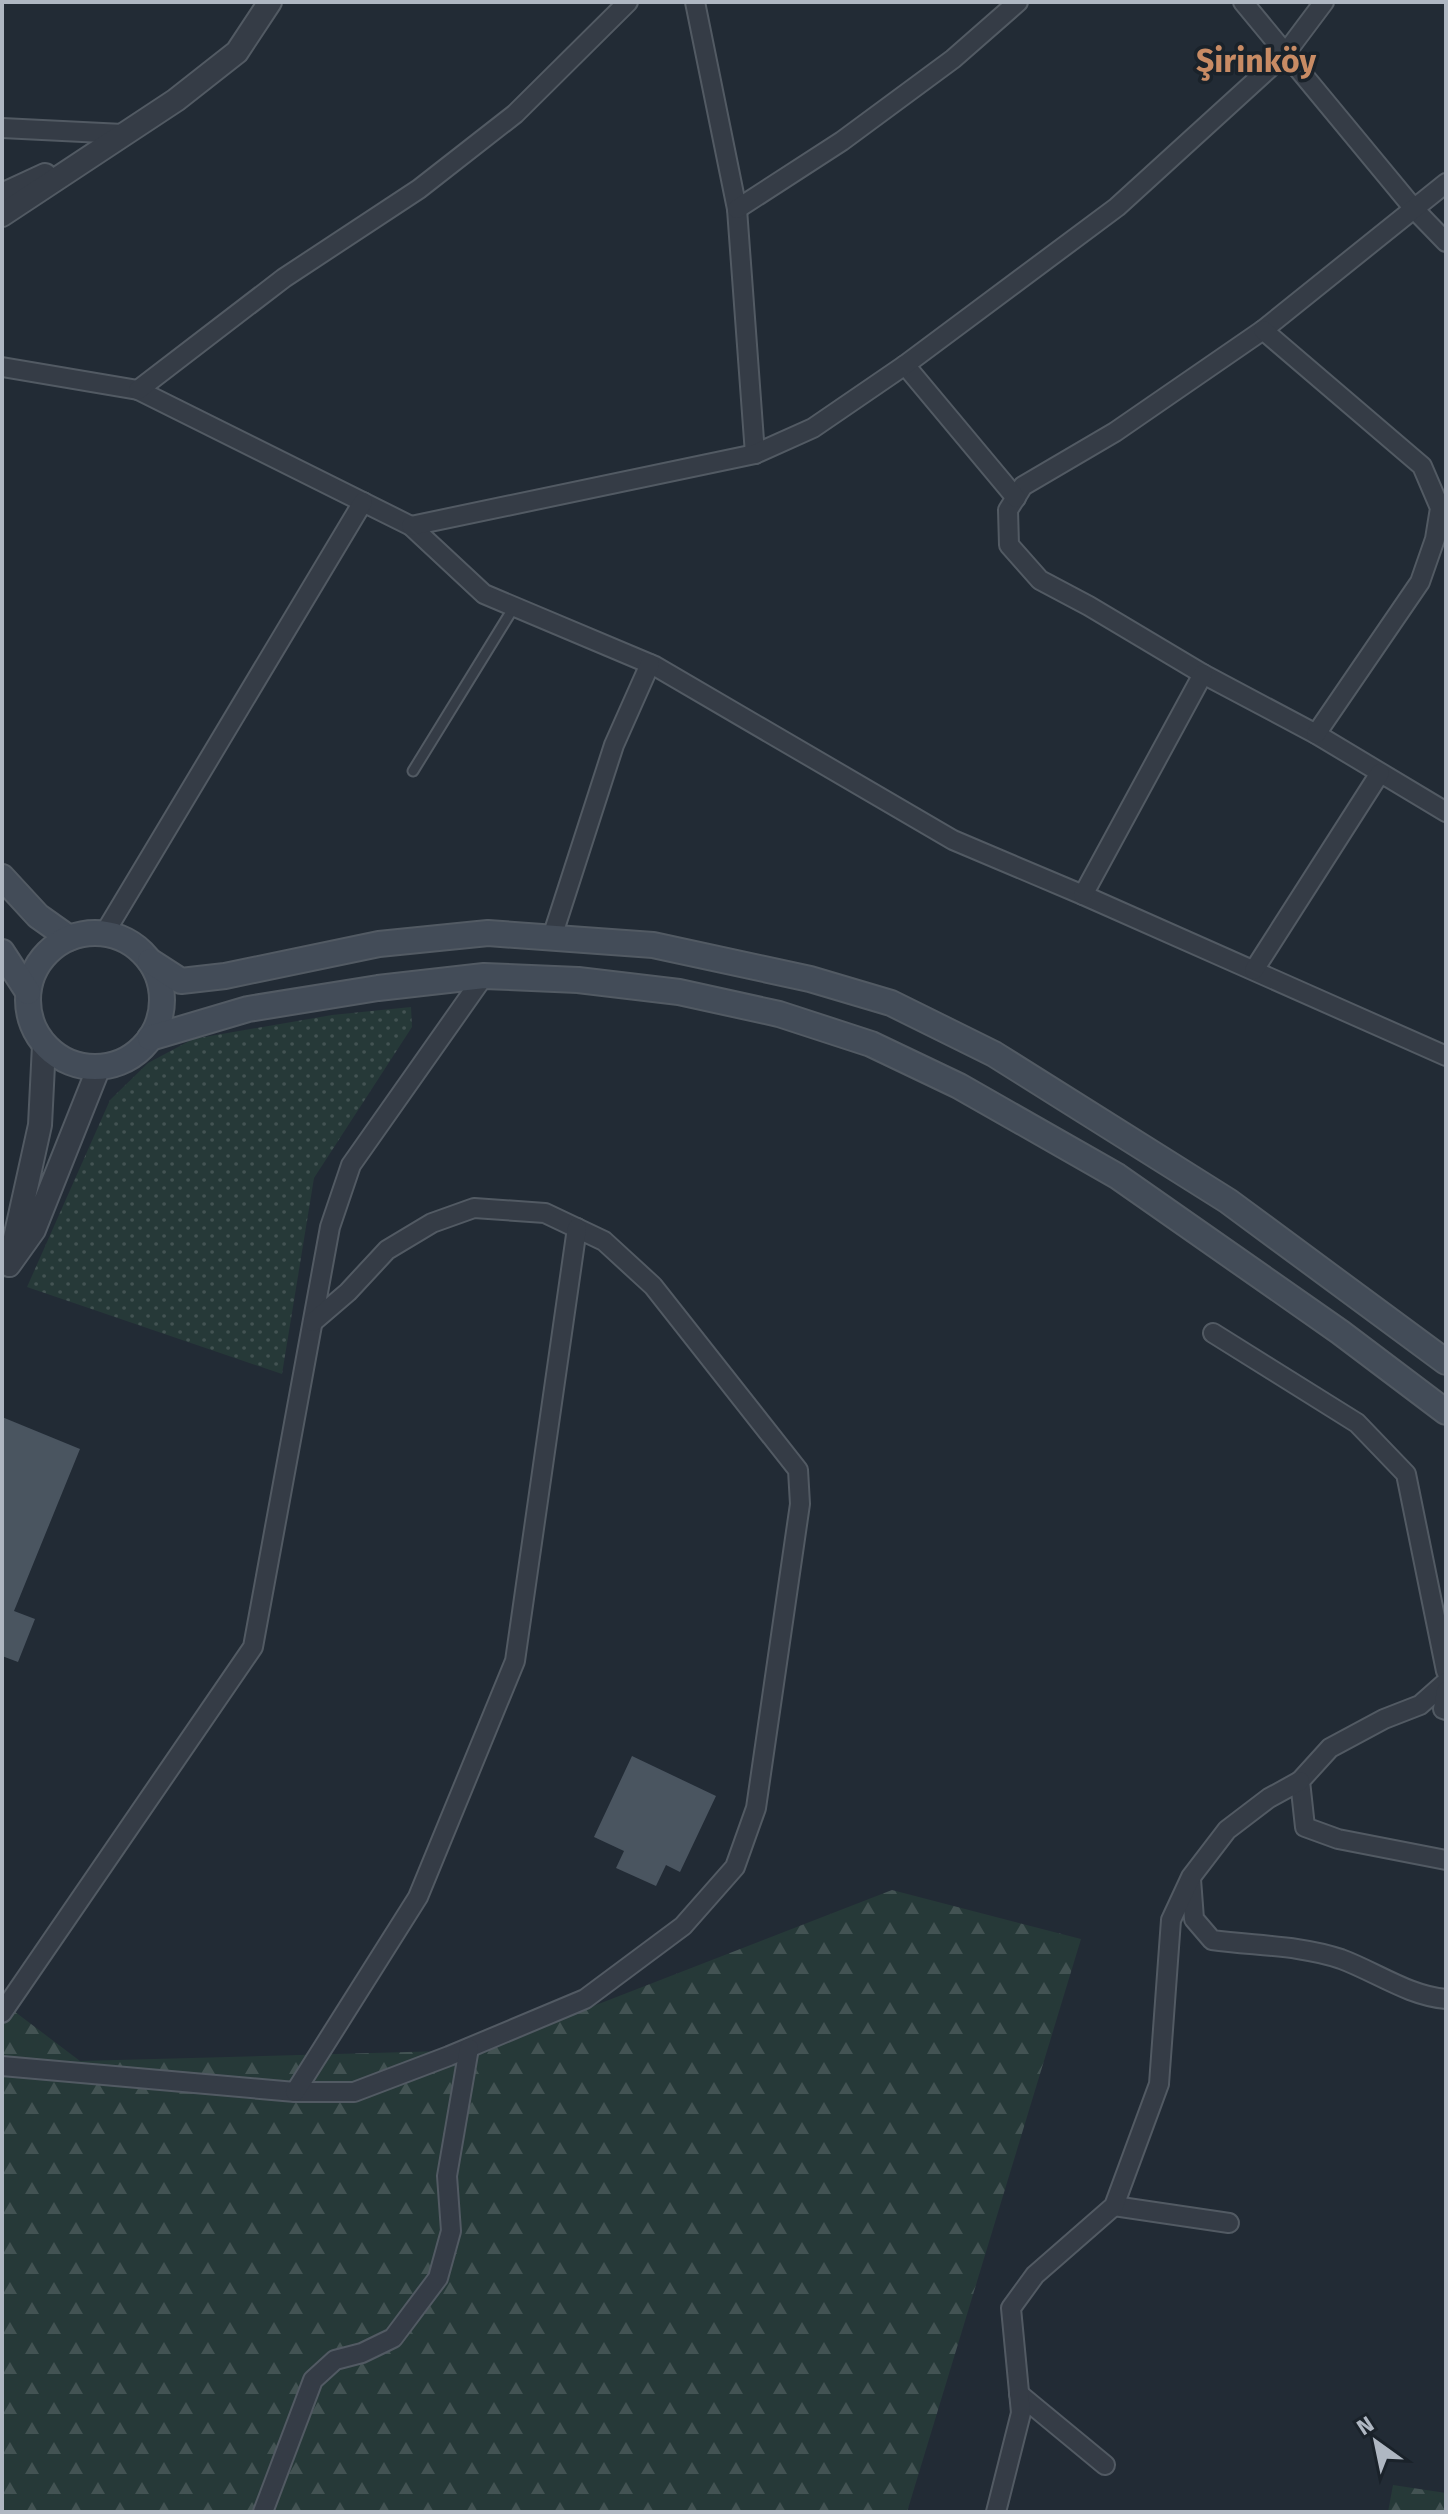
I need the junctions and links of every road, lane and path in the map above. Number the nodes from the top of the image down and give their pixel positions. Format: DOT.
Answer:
graph roads {
  1 [pos="270,2"];
  2 [pos="628,2"];
  3 [pos="695,2"];
  4 [pos="1018,2"];
  5 [pos="1243,2"];
  6 [pos="1324,2"];
  7 [pos="1285,54"];
  8 [pos="2,128"];
  9 [pos="123,134"];
  10 [pos="96,151"];
  11 [pos="1446,183"];
  12 [pos="2,195"];
  13 [pos="737,209"];
  14 [pos="1415,210"];
  15 [pos="2,215"];
  16 [pos="1446,242"];
  17 [pos="1263,330"];
  18 [pos="905,365"];
  19 [pos="2,367"];
  20 [pos="138,390"];
  21 [pos="755,454"];
  22 [pos="1016,498"];
  23 [pos="363,502"];
  24 [pos="411,526"];
  25 [pos="1440,542"];
  26 [pos="514,607"];
  27 [pos="650,664"];
  28 [pos="1203,674"];
  29 [pos="1316,734"];
  30 [pos="413,771"];
  31 [pos="1380,773"];
  32 [pos="1446,812"];
  33 [pos="2,877"];
  34 [pos="1083,895"];
  35 [pos="104,934"];
  36 [pos="552,937"];
  37 [pos="69,938"];
  38 [pos="2,952"];
  39 [pos="150,961"];
  40 [pos="1254,970"];
  41 [pos="484,976"];
  42 [pos="28,992"];
  43 [pos="150,1038"];
  44 [pos="44,1045"];
  45 [pos="1446,1056"];
  46 [pos="99,1067"];
  47 [pos="577,1228"];
  48 [pos="5,1264"];
  49 [pos="2,1287"];
  50 [pos="313,1322"];
  51 [pos="1213,1333"];
  52 [pos="1446,1362"];
  53 [pos="1446,1412"];
  54 [pos="1446,1671"];
  55 [pos="1446,1682"];
  56 [pos="1446,1691"];
  57 [pos="1446,1710"];
  58 [pos="1300,1781"];
  59 [pos="1446,1860"];
  60 [pos="1191,1877"];
  61 [pos="1446,1999"];
  62 [pos="2,2013"];
  63 [pos="469,2048"];
  64 [pos="2,2066"];
  65 [pos="295,2092"];
  66 [pos="1114,2206"];
  67 [pos="1229,2223"];
  68 [pos="1019,2394"];
  69 [pos="1105,2465"];
  70 [pos="263,2512"];
  71 [pos="996,2512"];
  1 -- 9 [label="street"];
  2 -- 20 [label="street"];
  3 -- 13 [label="street"];
  4 -- 13 [label="street"];
  5 -- 7 [label="street"];
  6 -- 7 [label="street"];
  7 -- 14 [label="street"];
  7 -- 18 [label="street"];
  8 -- 9 [label="street"];
  9 -- 10 [label="street"];
  10 -- 12 [label="street"];
  10 -- 15 [label="street"];
  11 -- 14 [label="street"];
  13 -- 21 [label="street"];
  14 -- 16 [label="street"];
  14 -- 17 [label="street"];
  17 -- 22 [label="street"];
  17 -- 25 [label="street"];
  18 -- 21 [label="street"];
  18 -- 22 [label="street"];
  19 -- 20 [label="street"];
  20 -- 23 [label="street"];
  21 -- 24 [label="street"];
  22 -- 28 [label="street"];
  23 -- 24 [label="street"];
  23 -- 35 [label="street"];
  24 -- 26 [label="street"];
  25 -- 29 [label="street"];
  26 -- 27 [label="street"];
  26 -- 30 [label="lane"];
  27 -- 34 [label="street"];
  27 -- 36 [label="street"];
  28 -- 29 [label="street"];
  28 -- 34 [label="street"];
  29 -- 31 [label="street"];
  31 -- 32 [label="street"];
  31 -- 40 [label="street"];
  33 -- 37 [label="main road"];
  34 -- 40 [label="street"];
  35 -- 37 [label="main road"];
  35 -- 39 [label="main road"];
  36 -- 39 [label="main road"];
  36 -- 52 [label="main road"];
  37 -- 42 [label="main road"];
  38 -- 42 [label="main road"];
  39 -- 43 [label="main road"];
  40 -- 45 [label="street"];
  41 -- 43 [label="main road"];
  41 -- 50 [label="street"];
  41 -- 53 [label="main road"];
  42 -- 44 [label="main road"];
  43 -- 46 [label="main road"];
  44 -- 46 [label="main road"];
  44 -- 48 [label="street"];
  46 -- 48 [label="street"];
  47 -- 50 [label="street"];
  47 -- 63 [label="street"];
  47 -- 65 [label="street"];
  48 -- 49 [label="street"];
  50 -- 62 [label="street"];
  51 -- 54 [label="street"];
  55 -- 58 [label="street"];
  56 -- 57 [label="street"];
  58 -- 59 [label="street"];
  58 -- 60 [label="street"];
  60 -- 61 [label="street"];
  60 -- 66 [label="street"];
  63 -- 65 [label="street"];
  63 -- 70 [label="street"];
  64 -- 65 [label="street"];
  66 -- 67 [label="street"];
  66 -- 68 [label="street"];
  68 -- 69 [label="street"];
  68 -- 71 [label="street"];
}
